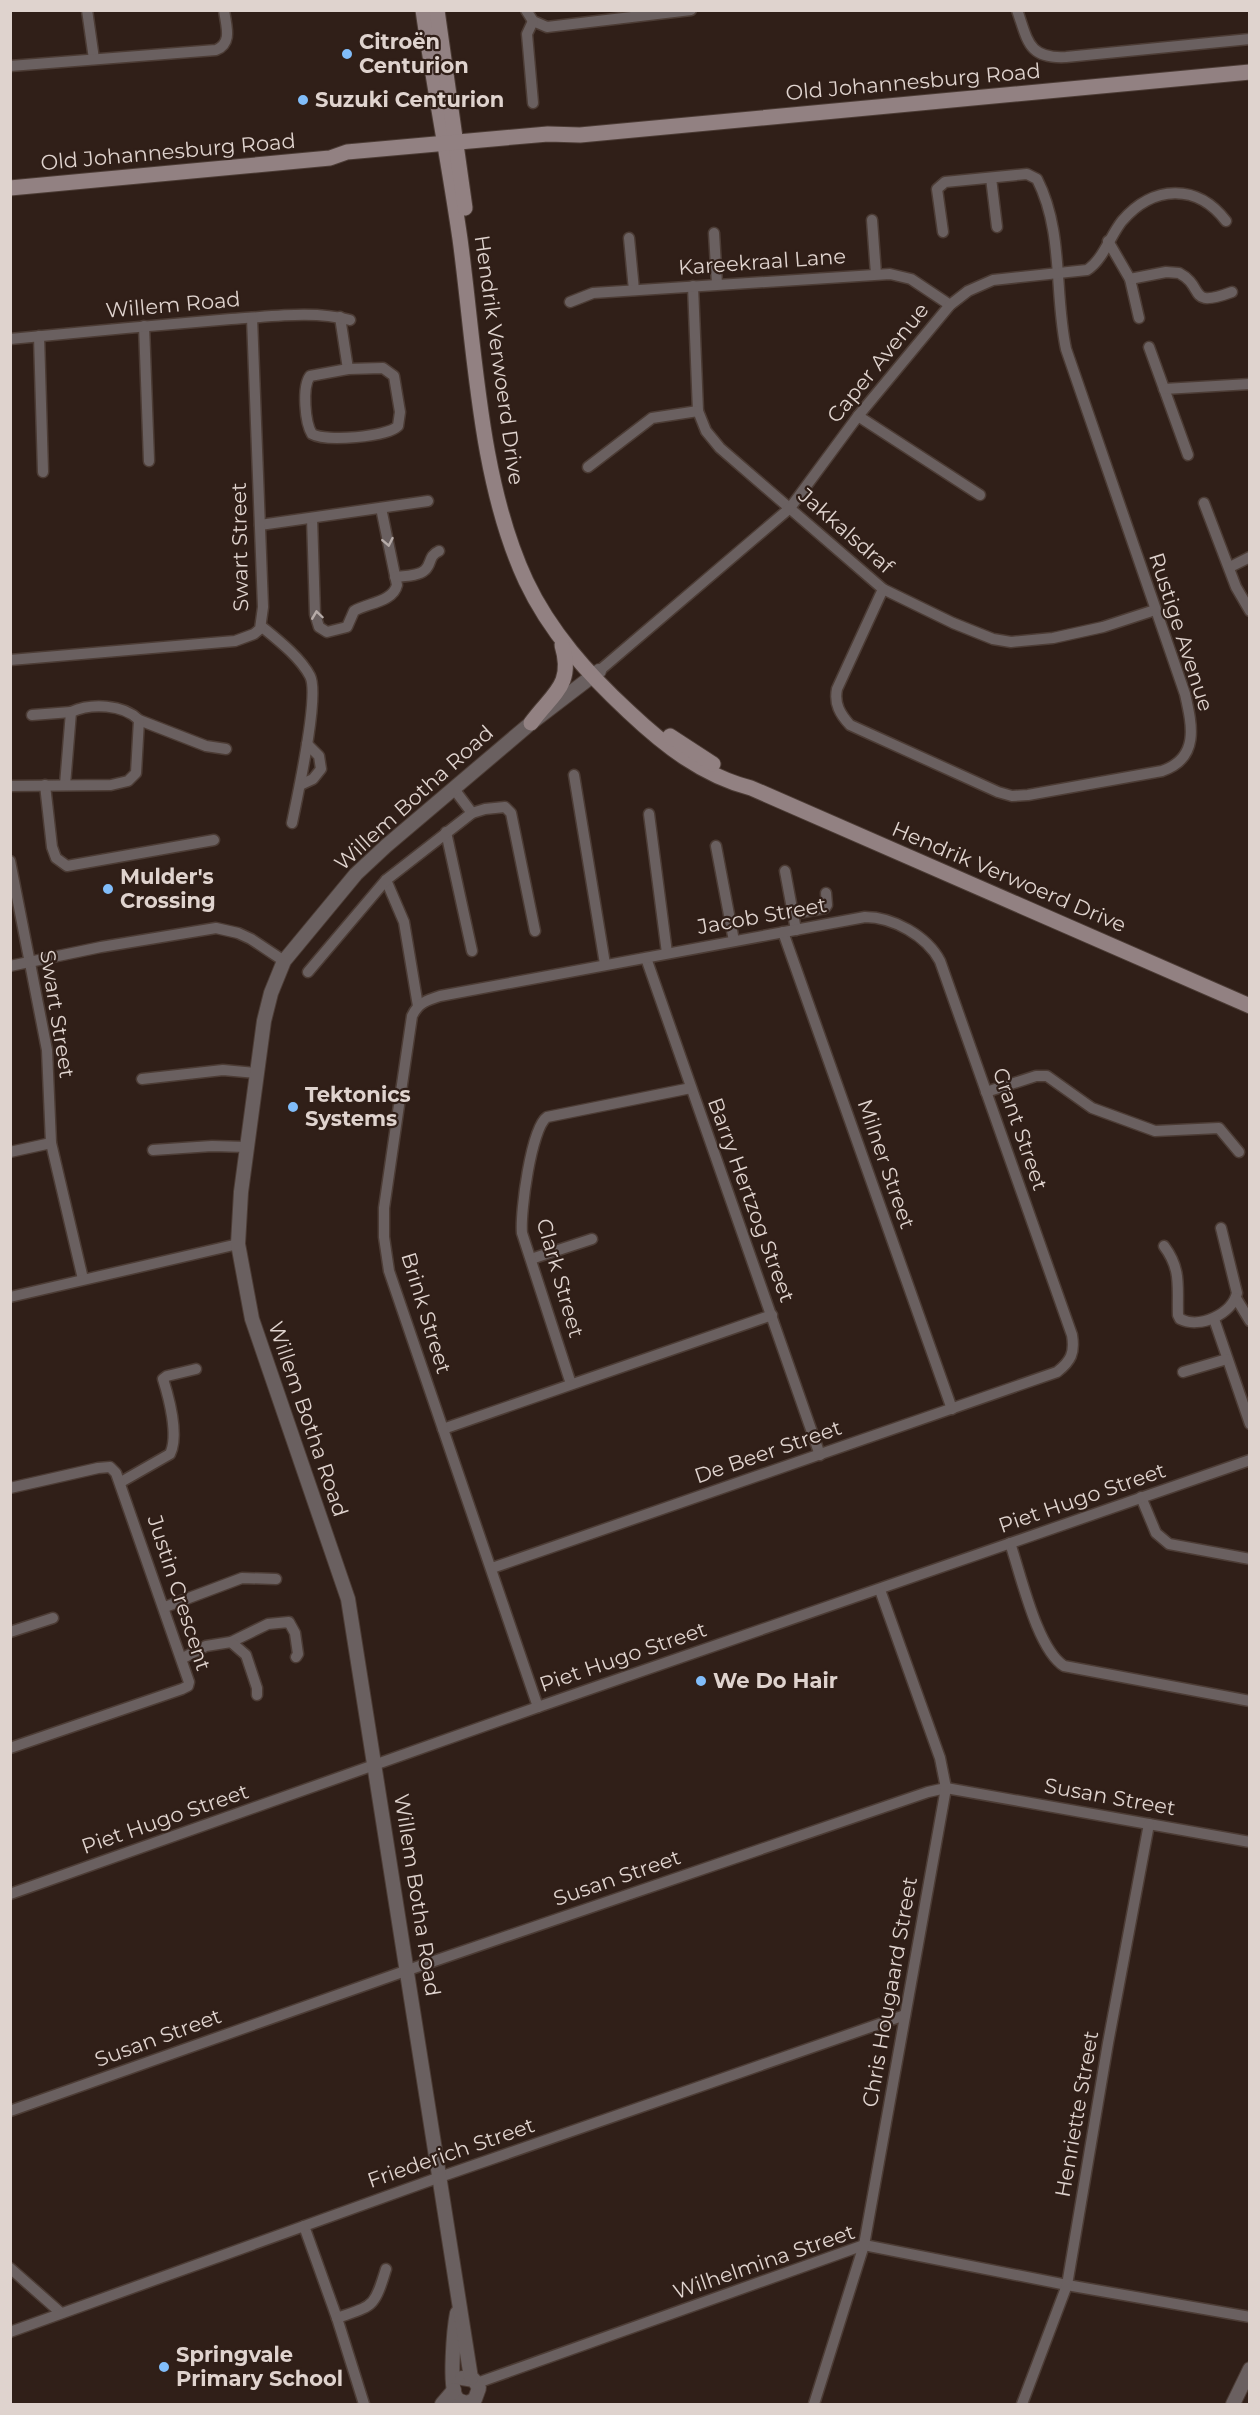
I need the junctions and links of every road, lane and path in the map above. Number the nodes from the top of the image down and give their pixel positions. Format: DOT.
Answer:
graph roads {
  1 [pos="87,10"];
  2 [pos="224,10"];
  3 [pos="423,10"];
  4 [pos="437,10"];
  5 [pos="526,10"];
  6 [pos="692,10"];
  7 [pos="1017,10"];
  8 [pos="532,21"];
  9 [pos="1250,39"];
  10 [pos="93,59"];
  11 [pos="10,66"];
  12 [pos="1250,72"];
  13 [pos="532,103"];
  14 [pos="451,147"];
  15 [pos="991,178"];
  16 [pos="10,188"];
  17 [pos="872,220"];
  18 [pos="1226,221"];
  19 [pos="997,227"];
  20 [pos="943,232"];
  21 [pos="714,233"];
  22 [pos="629,238"];
  23 [pos="1108,241"];
  24 [pos="876,274"];
  25 [pos="1057,274"];
  26 [pos="1130,279"];
  27 [pos="717,284"];
  28 [pos="693,286"];
  29 [pos="634,290"];
  30 [pos="1232,291"];
  31 [pos="570,302"];
  32 [pos="950,305"];
  33 [pos="252,318"];
  34 [pos="1139,318"];
  35 [pos="144,326"];
  36 [pos="39,336"];
  37 [pos="10,339"];
  38 [pos="1149,347"];
  39 [pos="348,369"];
  40 [pos="1250,384"];
  41 [pos="1164,389"];
  42 [pos="698,411"];
  43 [pos="858,416"];
  44 [pos="1188,455"];
  45 [pos="149,461"];
  46 [pos="588,467"];
  47 [pos="43,472"];
  48 [pos="980,495"];
  49 [pos="428,501"];
  50 [pos="1204,503"];
  51 [pos="381,508"];
  52 [pos="790,508"];
  53 [pos="312,518"];
  54 [pos="260,525"];
  55 [pos="439,551"];
  56 [pos="1250,557"];
  57 [pos="1230,567"];
  58 [pos="395,577"];
  59 [pos="883,590"];
  60 [pos="1155,610"];
  61 [pos="1250,611"];
  62 [pos="261,626"];
  63 [pos="558,632"];
  64 [pos="10,660"];
  65 [pos="596,675"];
  66 [pos="71,712"];
  67 [pos="32,715"];
  68 [pos="139,720"];
  69 [pos="531,723"];
  70 [pos="307,744"];
  71 [pos="226,749"];
  72 [pos="574,775"];
  73 [pos="45,785"];
  74 [pos="65,785"];
  75 [pos="300,785"];
  76 [pos="10,786"];
  77 [pos="454,789"];
  78 [pos="472,813"];
  79 [pos="650,814"];
  80 [pos="292,823"];
  81 [pos="446,832"];
  82 [pos="213,840"];
  83 [pos="717,846"];
  84 [pos="10,861"];
  85 [pos="785,871"];
  86 [pos="386,880"];
  87 [pos="826,893"];
  88 [pos="793,914"];
  89 [pos="885,921"];
  90 [pos="796,930"];
  91 [pos="535,931"];
  92 [pos="783,932"];
  93 [pos="734,941"];
  94 [pos="472,951"];
  95 [pos="667,953"];
  96 [pos="646,958"];
  97 [pos="284,961"];
  98 [pos="30,963"];
  99 [pos="605,964"];
  100 [pos="10,966"];
  101 [pos="308,972"];
  102 [pos="418,1006"];
  103 [pos="1250,1006"];
  104 [pos="257,1073"];
  105 [pos="142,1079"];
  106 [pos="691,1088"];
  107 [pos="986,1092"];
  108 [pos="51,1143"];
  109 [pos="247,1147"];
  110 [pos="153,1150"];
  111 [pos="10,1152"];
  112 [pos="1239,1152"];
  113 [pos="1221,1228"];
  114 [pos="592,1239"];
  115 [pos="238,1244"];
  116 [pos="1164,1246"];
  117 [pos="531,1259"];
  118 [pos="83,1279"];
  119 [pos="10,1297"];
  120 [pos="1236,1298"];
  121 [pos="772,1315"];
  122 [pos="1214,1319"];
  123 [pos="1250,1321"];
  124 [pos="1227,1359"];
  125 [pos="196,1370"];
  126 [pos="1057,1372"];
  127 [pos="1183,1372"];
  128 [pos="571,1384"];
  129 [pos="952,1409"];
  130 [pos="1250,1424"];
  131 [pos="442,1430"];
  132 [pos="820,1455"];
  133 [pos="1250,1460"];
  134 [pos="121,1482"];
  135 [pos="10,1488"];
  136 [pos="1141,1497"];
  137 [pos="1010,1543"];
  138 [pos="1250,1558"];
  139 [pos="492,1568"];
  140 [pos="276,1580"];
  141 [pos="880,1590"];
  142 [pos="165,1607"];
  143 [pos="53,1618"];
  144 [pos="10,1632"];
  145 [pos="231,1641"];
  146 [pos="296,1657"];
  147 [pos="183,1658"];
  148 [pos="257,1695"];
  149 [pos="1250,1701"];
  150 [pos="538,1707"];
  151 [pos="10,1748"];
  152 [pos="375,1765"];
  153 [pos="946,1788"];
  154 [pos="1149,1824"];
  155 [pos="1250,1842"];
  156 [pos="10,1894"];
  157 [pos="408,1970"];
  158 [pos="905,2015"];
  159 [pos="10,2111"];
  160 [pos="440,2177"];
  161 [pos="304,2226"];
  162 [pos="864,2245"];
  163 [pos="10,2268"];
  164 [pos="386,2270"];
  165 [pos="1067,2285"];
  166 [pos="458,2305"];
  167 [pos="61,2313"];
  168 [pos="1250,2317"];
  169 [pos="337,2319"];
  170 [pos="10,2332"];
  171 [pos="1250,2369"];
  172 [pos="474,2381"];
  173 [pos="454,2388"];
  174 [pos="472,2403"];
  175 [pos="364,2404"];
  176 [pos="442,2404"];
  177 [pos="814,2404"];
  178 [pos="1023,2404"];
  179 [pos="1233,2404"];
  1 -- 10 [label="street"];
  2 -- 10 [label="street"];
  3 -- 14 [label="main road, Hendrik Verwoerd Drive"];
  4 -- 14 [label="main road, Hendrik Verwoerd Drive"];
  5 -- 8 [label="street"];
  6 -- 8 [label="street"];
  7 -- 9 [label="street"];
  8 -- 13 [label="street"];
  10 -- 11 [label="street"];
  12 -- 14 [label="main road, Old Johannesburg Road"];
  14 -- 16 [label="main road, Old Johannesburg Road"];
  14 -- 63 [label="main road, Hendrik Verwoerd Drive"];
  14 -- 65 [label="main road, Hendrik Verwoerd Drive"];
  15 -- 19 [label="street"];
  15 -- 20 [label="street, Rustige Avenue"];
  15 -- 25 [label="street, Rustige Avenue"];
  17 -- 24 [label="street"];
  18 -- 23 [label="street, Caper Avenue"];
  21 -- 27 [label="street"];
  22 -- 29 [label="street"];
  23 -- 25 [label="street, Caper Avenue"];
  23 -- 26 [label="street"];
  24 -- 27 [label="street, Kareekraal Lane"];
  24 -- 32 [label="street, Kareekraal Lane"];
  25 -- 32 [label="street, Caper Avenue"];
  25 -- 60 [label="street, Rustige Avenue"];
  26 -- 30 [label="street"];
  26 -- 34 [label="street"];
  27 -- 28 [label="street, Kareekraal Lane"];
  28 -- 29 [label="street, Kareekraal Lane"];
  28 -- 42 [label="street, Jakkalsdraf"];
  29 -- 31 [label="street, Kareekraal Lane"];
  32 -- 43 [label="street, Caper Avenue"];
  33 -- 35 [label="street, Willem Road"];
  33 -- 39 [label="street, Willem Road"];
  33 -- 54 [label="street, Swart Street"];
  35 -- 36 [label="street, Willem Road"];
  35 -- 45 [label="street"];
  36 -- 37 [label="street, Willem Road"];
  36 -- 47 [label="street"];
  38 -- 41 [label="street"];
  39 -- 39 [label="street"];
  40 -- 41 [label="street"];
  41 -- 44 [label="street"];
  42 -- 46 [label="street"];
  42 -- 52 [label="street, Jakkalsdraf"];
  43 -- 48 [label="street"];
  43 -- 52 [label="street, Caper Avenue"];
  49 -- 51 [label="street"];
  50 -- 57 [label="street"];
  51 -- 53 [label="street"];
  51 -- 58 [label="street, one-way"];
  52 -- 59 [label="street, Jakkalsdraf"];
  52 -- 65 [label="street, Caper Avenue"];
  53 -- 54 [label="street"];
  58 -- 53 [label="street, one-way"];
  54 -- 62 [label="street, Swart Street"];
  55 -- 58 [label="street"];
  56 -- 57 [label="street"];
  57 -- 61 [label="street"];
  59 -- 60 [label="street, Jakkalsdraf"];
  59 -- 60 [label="street, Rustige Avenue"];
  62 -- 64 [label="street, Swart Street"];
  62 -- 70 [label="street"];
  63 -- 65 [label="main road, Hendrik Verwoerd Drive"];
  63 -- 69 [label="main road"];
  65 -- 69 [label="street, Willem Botha Road"];
  65 -- 103 [label="main road, Hendrik Verwoerd Drive"];
  66 -- 67 [label="street"];
  66 -- 68 [label="street"];
  66 -- 74 [label="street"];
  68 -- 71 [label="street"];
  68 -- 74 [label="street"];
  69 -- 77 [label="street, Willem Botha Road"];
  70 -- 75 [label="street"];
  70 -- 75 [label="street"];
  72 -- 99 [label="street"];
  73 -- 74 [label="street"];
  73 -- 76 [label="street"];
  73 -- 82 [label="street"];
  75 -- 80 [label="street"];
  77 -- 78 [label="street"];
  77 -- 97 [label="street, Willem Botha Road"];
  78 -- 81 [label="street"];
  78 -- 91 [label="street"];
  79 -- 95 [label="street"];
  81 -- 86 [label="street"];
  81 -- 94 [label="street"];
  83 -- 93 [label="street"];
  84 -- 98 [label="street, Swart Street"];
  85 -- 88 [label="street"];
  86 -- 101 [label="street"];
  86 -- 102 [label="street"];
  87 -- 88 [label="street"];
  88 -- 90 [label="street"];
  89 -- 90 [label="street, Jacob Street"];
  89 -- 107 [label="street, Grant Street"];
  90 -- 92 [label="street, Jacob Street"];
  92 -- 93 [label="street, Jacob Street"];
  92 -- 129 [label="street, Milner Street"];
  93 -- 95 [label="street, Jacob Street"];
  95 -- 96 [label="street, Jacob Street"];
  96 -- 99 [label="street"];
  96 -- 106 [label="street, Barry Hertzog Street"];
  97 -- 98 [label="street"];
  97 -- 104 [label="street, Willem Botha Road"];
  98 -- 100 [label="street"];
  98 -- 108 [label="street, Swart Street"];
  99 -- 102 [label="street"];
  102 -- 131 [label="street, Brink Street"];
  104 -- 105 [label="street"];
  104 -- 109 [label="street, Willem Botha Road"];
  106 -- 117 [label="street, Clark Street"];
  106 -- 121 [label="street, Barry Hertzog Street"];
  107 -- 112 [label="street"];
  107 -- 126 [label="street, Grant Street"];
  108 -- 111 [label="street"];
  108 -- 118 [label="street, Swart Street"];
  109 -- 110 [label="street"];
  109 -- 115 [label="street, Willem Botha Road"];
  113 -- 120 [label="street"];
  114 -- 117 [label="street"];
  115 -- 118 [label="street"];
  115 -- 152 [label="street, Willem Botha Road"];
  116 -- 122 [label="street"];
  117 -- 128 [label="street, Clark Street"];
  118 -- 119 [label="street"];
  120 -- 122 [label="street"];
  120 -- 123 [label="street"];
  121 -- 128 [label="street"];
  121 -- 132 [label="street, Barry Hertzog Street"];
  122 -- 124 [label="street"];
  124 -- 127 [label="street"];
  124 -- 130 [label="street"];
  125 -- 134 [label="street"];
  126 -- 129 [label="street, De Beer Street"];
  128 -- 131 [label="street"];
  129 -- 132 [label="street, De Beer Street"];
  131 -- 139 [label="street, Brink Street"];
  132 -- 139 [label="street, De Beer Street"];
  133 -- 136 [label="street, Piet Hugo Street"];
  134 -- 135 [label="street"];
  134 -- 142 [label="street, Justin Crescent"];
  136 -- 137 [label="street, Piet Hugo Street"];
  136 -- 138 [label="street"];
  137 -- 141 [label="street, Piet Hugo Street"];
  137 -- 149 [label="street"];
  139 -- 150 [label="street, Brink Street"];
  140 -- 142 [label="street"];
  141 -- 150 [label="street, Piet Hugo Street"];
  141 -- 153 [label="street, Chris Hougaard Street"];
  142 -- 147 [label="street, Justin Crescent"];
  143 -- 144 [label="street"];
  145 -- 146 [label="street"];
  145 -- 147 [label="street"];
  145 -- 148 [label="street"];
  147 -- 151 [label="street, Justin Crescent"];
  150 -- 152 [label="street, Piet Hugo Street"];
  152 -- 156 [label="street, Piet Hugo Street"];
  152 -- 157 [label="street, Willem Botha Road"];
  153 -- 154 [label="street, Susan Street"];
  153 -- 157 [label="street, Susan Street"];
  153 -- 158 [label="street, Chris Hougaard Street"];
  154 -- 155 [label="street, Susan Street"];
  154 -- 165 [label="street, Henriette Street"];
  157 -- 159 [label="street, Susan Street"];
  157 -- 160 [label="street, Willem Botha Road"];
  158 -- 160 [label="street, Friederich Street"];
  158 -- 162 [label="street, Chris Hougaard Street"];
  160 -- 161 [label="street, Friederich Street"];
  160 -- 166 [label="street, Willem Botha Road"];
  161 -- 167 [label="street, Friederich Street"];
  161 -- 169 [label="street"];
  162 -- 165 [label="street, Wilhelmina Street"];
  162 -- 172 [label="street, Wilhelmina Street"];
  162 -- 177 [label="street, Chris Hougaard Street"];
  163 -- 167 [label="street"];
  164 -- 169 [label="street"];
  165 -- 168 [label="street, Wilhelmina Street"];
  165 -- 178 [label="street, Henriette Street"];
  166 -- 172 [label="street, Willem Botha Road"];
  166 -- 173 [label="street, Willem Botha Road"];
  167 -- 170 [label="street, Friederich Street"];
  169 -- 175 [label="street"];
  171 -- 179 [label="street"];
  172 -- 173 [label="street"];
  172 -- 174 [label="street"];
  173 -- 174 [label="street"];
  173 -- 176 [label="street"];
}
